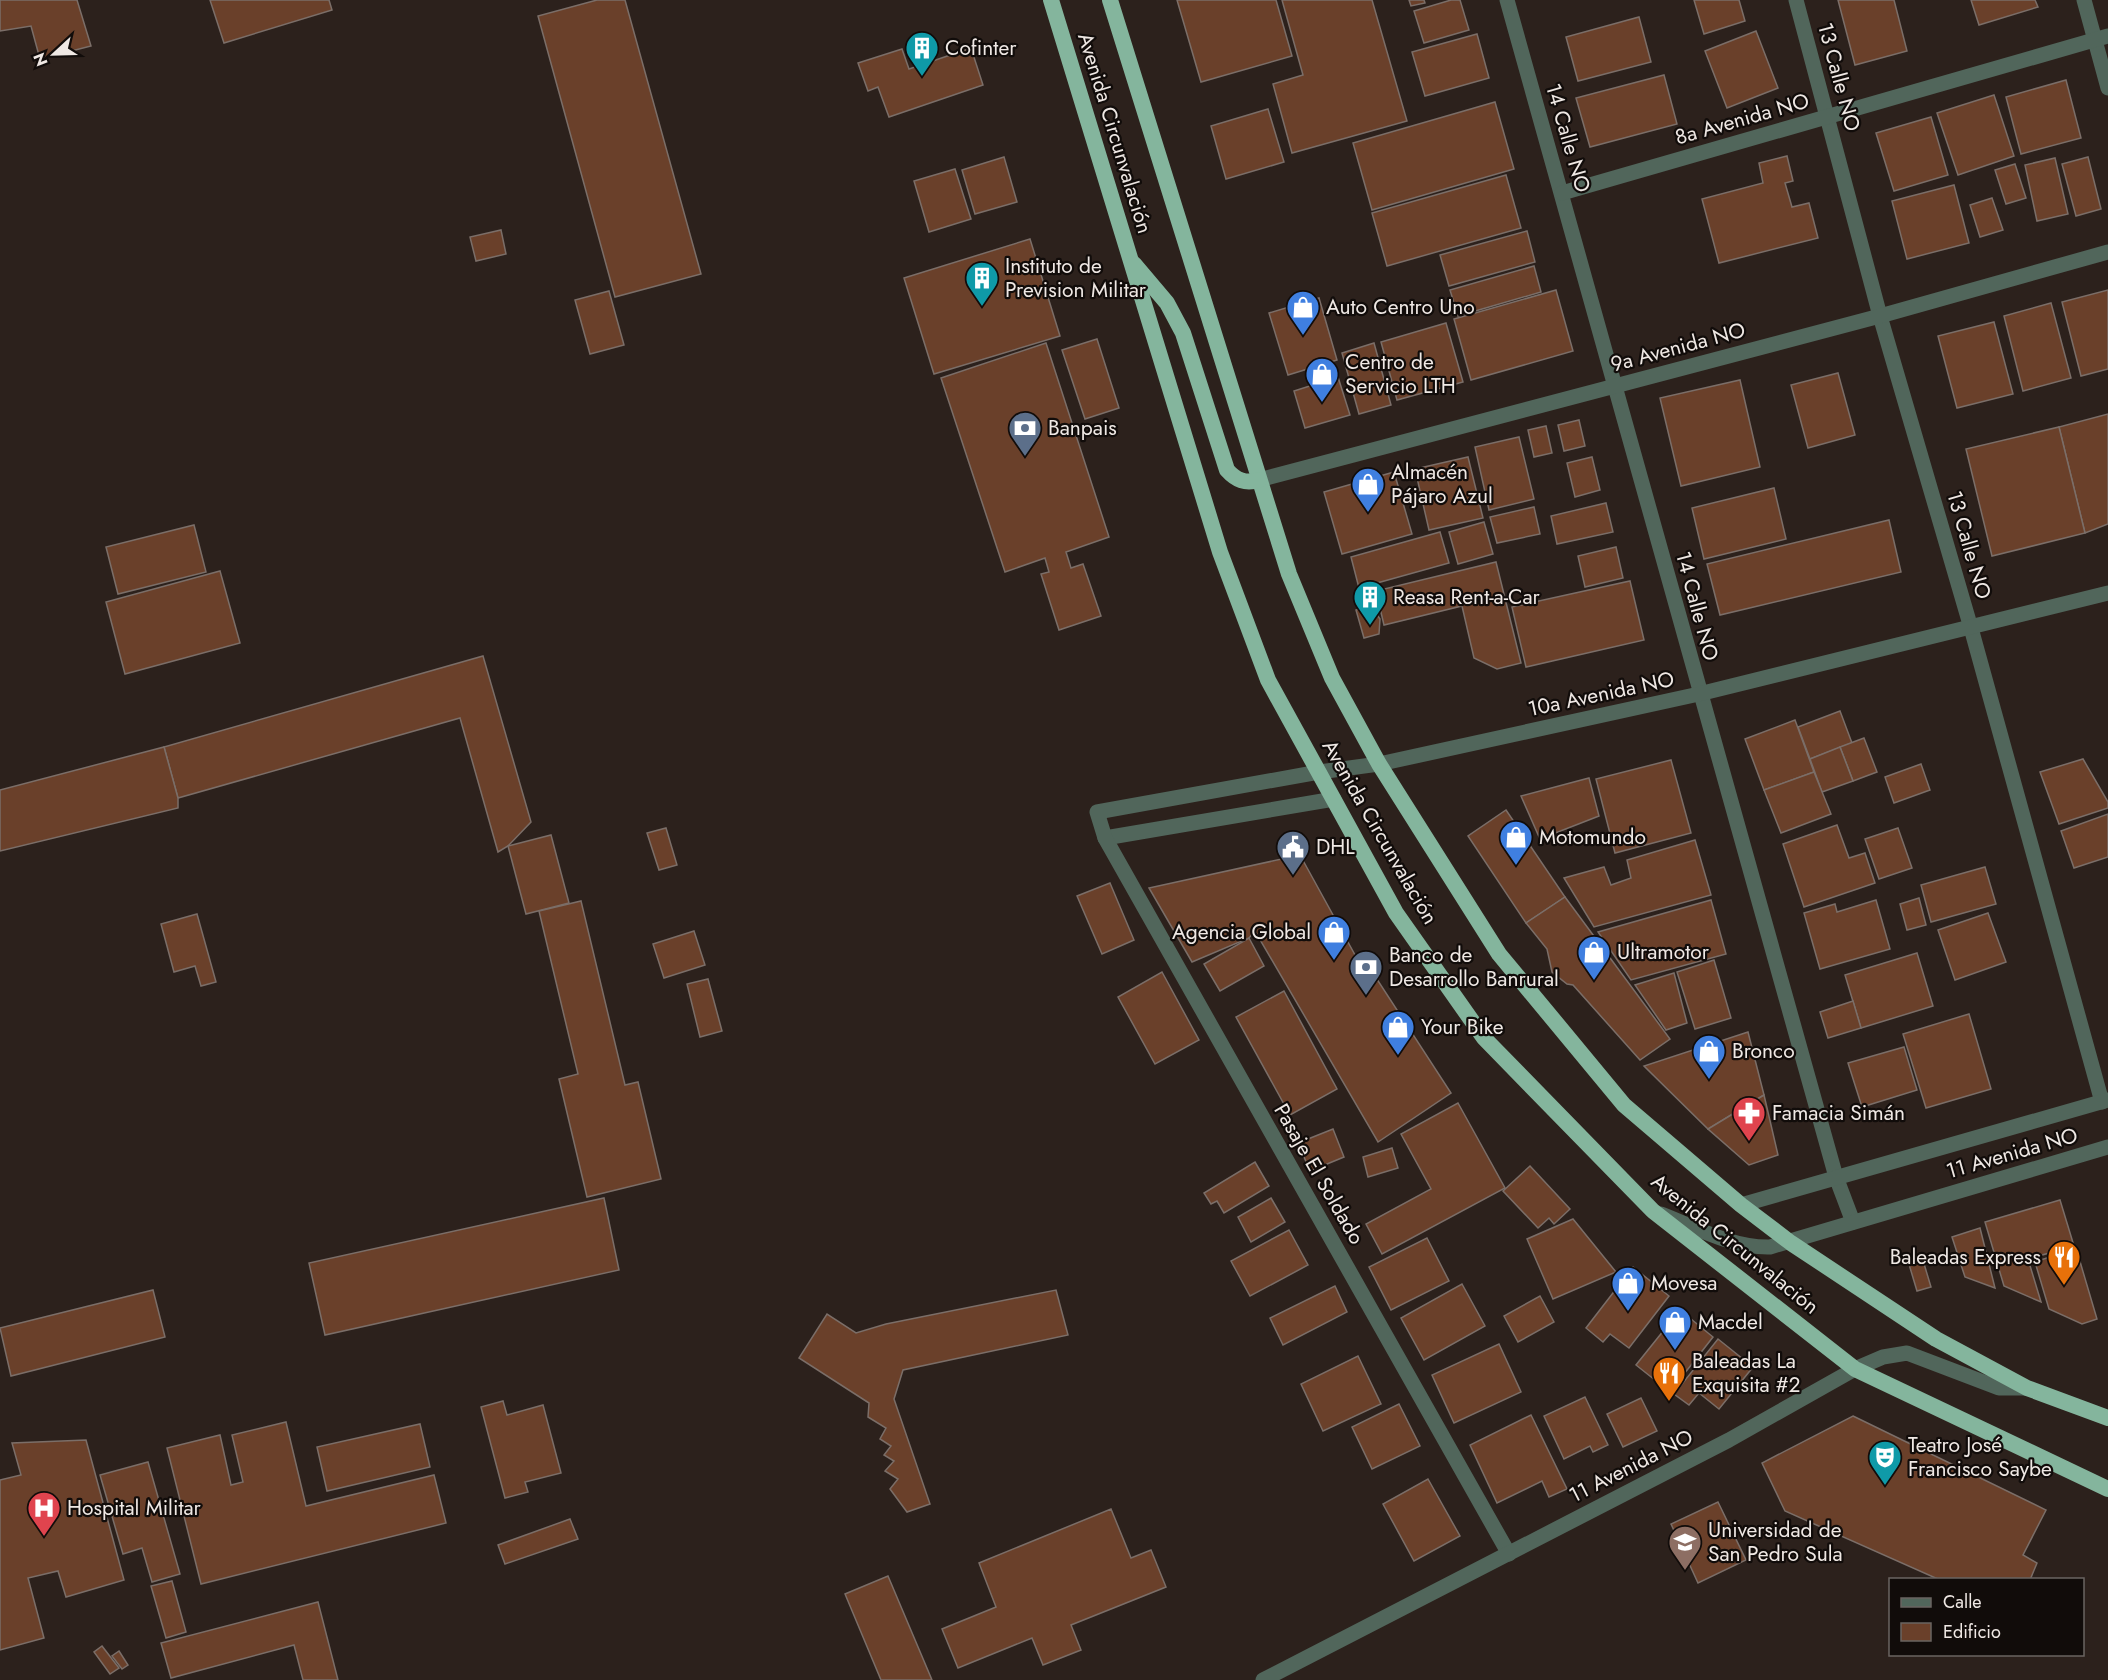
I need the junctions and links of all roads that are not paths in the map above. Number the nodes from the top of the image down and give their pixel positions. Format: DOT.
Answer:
graph roads {
  1 [pos="1051,0"];
  2 [pos="1110,0"];
  3 [pos="1507,0"];
  4 [pos="1796,0"];
  5 [pos="2084,0"];
  6 [pos="2101,37"];
  7 [pos="2108,88"];
  8 [pos="1828,116"];
  9 [pos="1562,193"];
  10 [pos="2108,252"];
  11 [pos="1131,261"];
  12 [pos="1880,316"];
  13 [pos="1616,384"];
  14 [pos="1258,480"];
  15 [pos="2108,593"];
  16 [pos="1971,628"];
  17 [pos="1699,694"];
  18 [pos="1379,764"];
  19 [pos="1319,772"];
  20 [pos="1334,798"];
  21 [pos="1097,812"];
  22 [pos="1105,838"];
  23 [pos="2105,1101"];
  24 [pos="2108,1147"];
  25 [pos="1836,1177"];
  26 [pos="1741,1205"];
  27 [pos="1653,1211"];
  28 [pos="1853,1222"];
  29 [pos="1791,1243"];
  30 [pos="1855,1369"];
  31 [pos="2027,1388"];
  32 [pos="2108,1418"];
  33 [pos="2108,1489"];
  34 [pos="1509,1554"];
  35 [pos="1263,1680"];
  1 -- 11 [label="highway, Avenida Circunvalación"];
  2 -- 14 [label="highway, Avenida Circunvalación"];
  3 -- 9 [label="street, 14 Calle NO"];
  4 -- 8 [label="street, 13 Calle NO"];
  5 -- 6 [label="street"];
  6 -- 7 [label="street"];
  6 -- 8 [label="street, 8a Avenida NO"];
  8 -- 9 [label="street, 8a Avenida NO"];
  8 -- 12 [label="street, 13 Calle NO"];
  9 -- 13 [label="street, 14 Calle NO"];
  10 -- 12 [label="street, 9a Avenida NO"];
  11 -- 14 [label="highway"];
  11 -- 19 [label="highway, Avenida Circunvalación"];
  12 -- 13 [label="street, 9a Avenida NO"];
  12 -- 16 [label="street, 13 Calle NO"];
  13 -- 14 [label="street, 9a Avenida NO"];
  13 -- 17 [label="street, 14 Calle NO"];
  14 -- 18 [label="highway, Avenida Circunvalación"];
  15 -- 16 [label="street, 10a Avenida NO"];
  16 -- 17 [label="street, 10a Avenida NO"];
  16 -- 23 [label="street, 13 Calle NO"];
  17 -- 18 [label="street, 10a Avenida NO"];
  17 -- 25 [label="street, 14 Calle NO"];
  18 -- 19 [label="street, 10a Avenida NO"];
  18 -- 26 [label="highway, Avenida Circunvalación"];
  19 -- 20 [label="highway, Avenida Circunvalación"];
  19 -- 21 [label="street, 10a Avenida NO"];
  20 -- 22 [label="street"];
  20 -- 27 [label="highway, Avenida Circunvalación"];
  21 -- 22 [label="street, Pasaje El Soldado"];
  22 -- 34 [label="street, Pasaje El Soldado"];
  23 -- 25 [label="street, 11 Avenida NO"];
  24 -- 28 [label="street, 11 Avenida NO"];
  25 -- 26 [label="street, 11 Avenida NO"];
  25 -- 28 [label="street, 14 Calle NO"];
  26 -- 29 [label="highway, Avenida Circunvalación"];
  27 -- 29 [label="street, 11 Avenida NO"];
  27 -- 30 [label="highway, Avenida Circunvalación"];
  28 -- 29 [label="street, 11 Avenida NO"];
  29 -- 31 [label="highway, Avenida Circunvalación"];
  30 -- 31 [label="street, 11 Avenida NO"];
  30 -- 33 [label="highway, Avenida Circunvalación"];
  30 -- 34 [label="street, 11 Avenida NO"];
  31 -- 32 [label="highway, Avenida Circunvalación"];
  34 -- 35 [label="street, 11 Avenida NO"];
}
